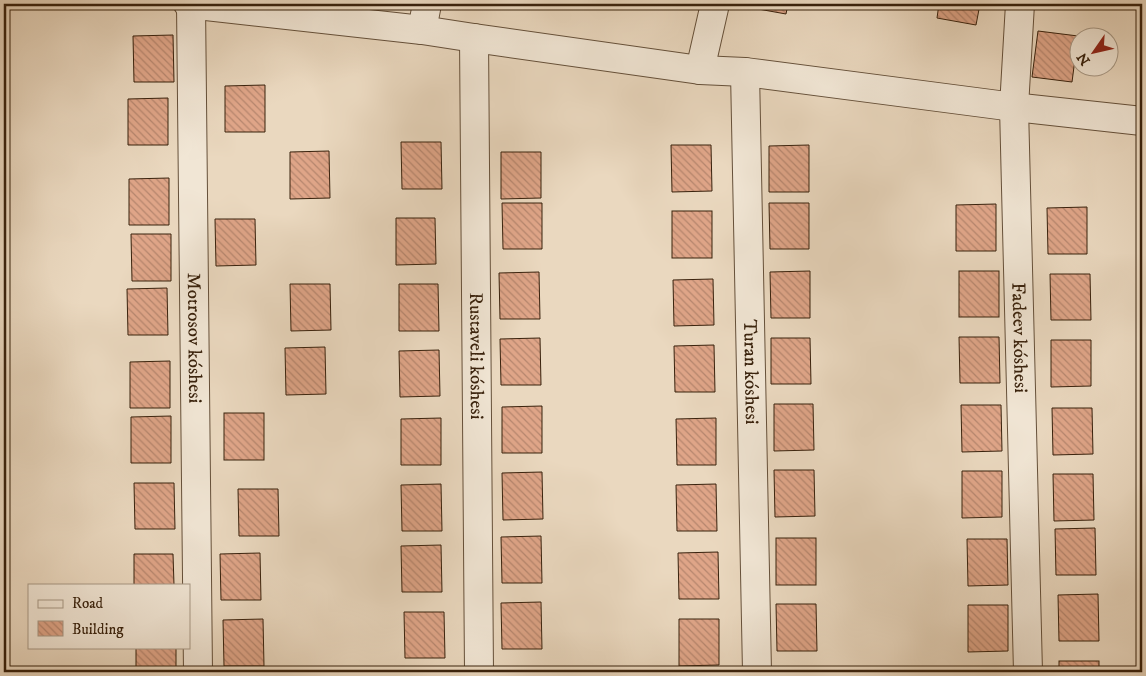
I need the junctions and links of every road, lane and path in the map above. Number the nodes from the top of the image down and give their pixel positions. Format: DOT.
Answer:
graph roads {
  1 [pos="189,4"];
  2 [pos="715,4"];
  3 [pos="1020,4"];
  4 [pos="425,17"];
  5 [pos="474,38"];
  6 [pos="700,70"];
  7 [pos="745,72"];
  8 [pos="1014,108"];
  9 [pos="1142,122"];
  10 [pos="198,672"];
  11 [pos="479,672"];
  12 [pos="758,672"];
  13 [pos="1028,672"];
  1 -- 4 [label="street"];
  1 -- 10 [label="street, Motrosov kóshesi"];
  2 -- 6 [label="street"];
  3 -- 8 [label="street, Fadeev kóshesi"];
  4 -- 5 [label="street"];
  5 -- 6 [label="street"];
  5 -- 11 [label="street, Rustaveli kóshesi"];
  6 -- 7 [label="street"];
  7 -- 8 [label="street"];
  7 -- 12 [label="street, Turan kóshesi"];
  8 -- 9 [label="street"];
  8 -- 13 [label="street, Fadeev kóshesi"];
}
